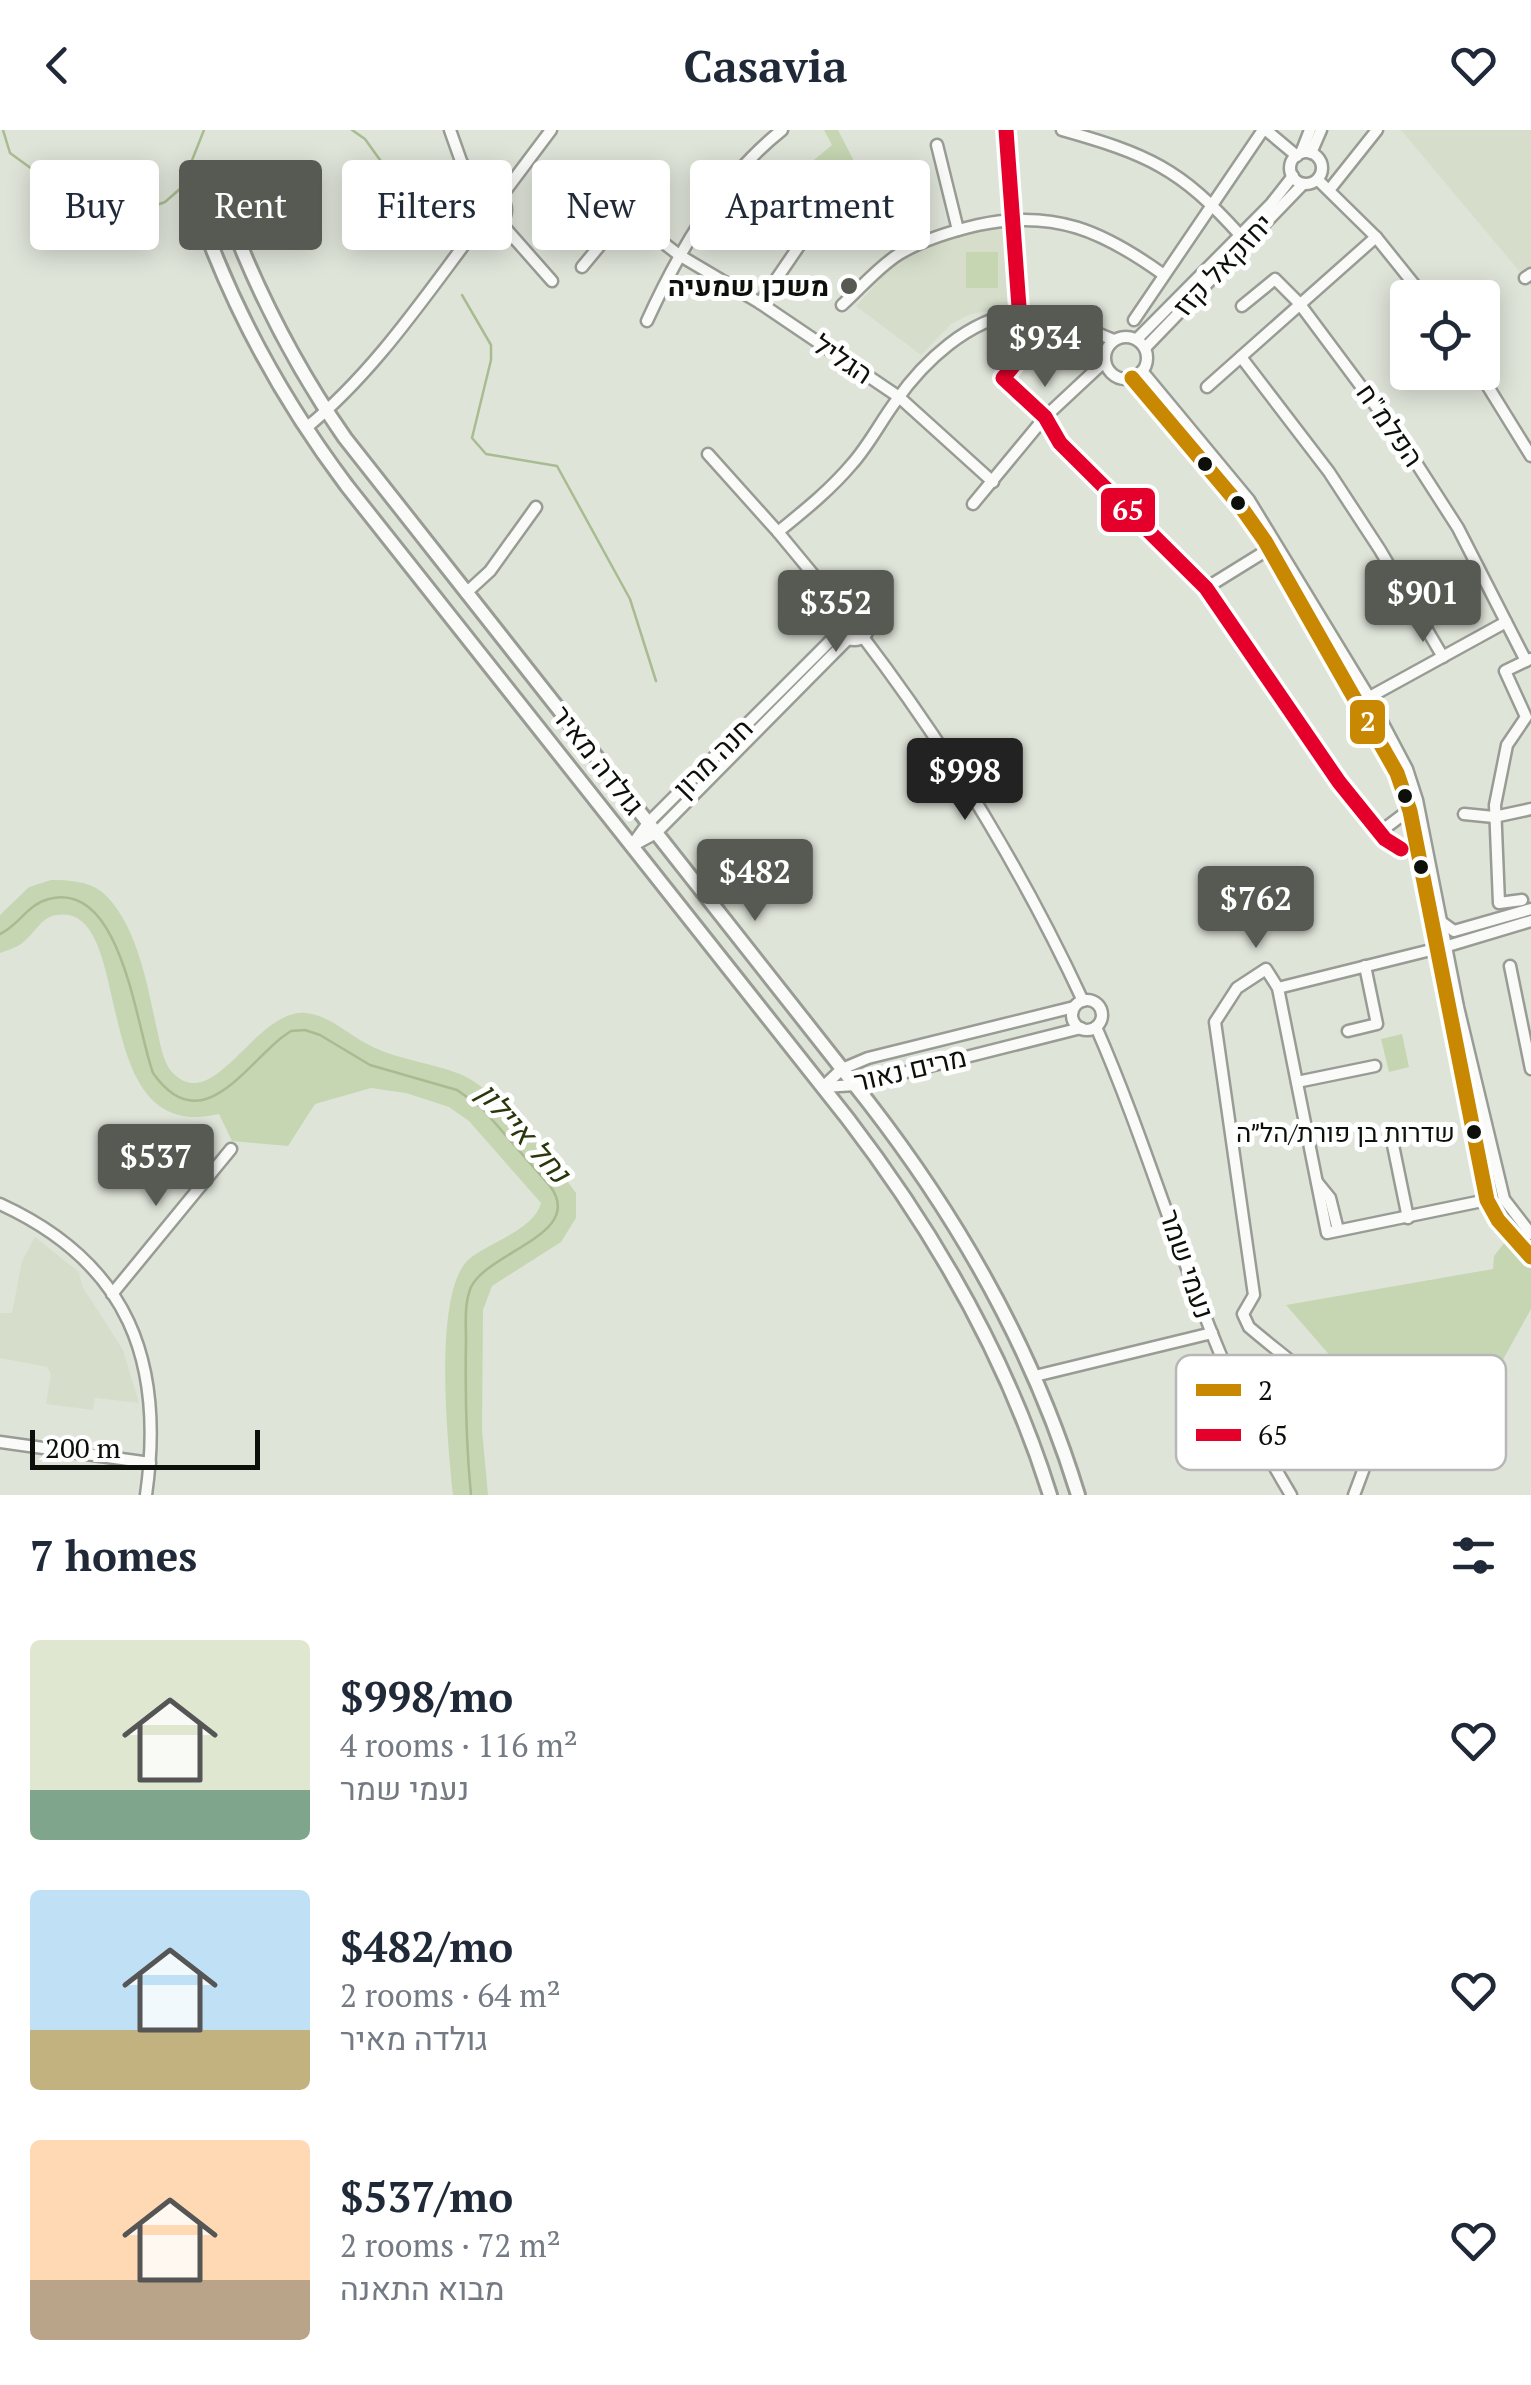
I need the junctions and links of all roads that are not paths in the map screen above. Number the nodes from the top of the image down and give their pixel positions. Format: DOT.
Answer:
graph roads {
  1 [pos="450,130"];
  2 [pos="551,130"];
  3 [pos="782,130"];
  4 [pos="1006,130"];
  5 [pos="1062,130"];
  6 [pos="1264,130"];
  7 [pos="1310,130"];
  8 [pos="1321,130"];
  9 [pos="1377,130"];
  10 [pos="937,144"];
  11 [pos="1303,154"];
  12 [pos="461,160"];
  13 [pos="1292,176"];
  14 [pos="1318,180"];
  15 [pos="512,182"];
  16 [pos="1303,184"];
  17 [pos="1330,190"];
  18 [pos="1214,206"];
  19 [pos="1011,218"];
  20 [pos="958,230"];
  21 [pos="1240,235"];
  22 [pos="512,236"];
  23 [pos="1376,237"];
  24 [pos="214,250"];
  25 [pos="243,250"];
  26 [pos="460,250"];
  27 [pos="796,250"];
  28 [pos="679,255"];
  29 [pos="582,267"];
  30 [pos="1164,275"];
  31 [pos="1411,280"];
  32 [pos="552,281"];
  33 [pos="760,303"];
  34 [pos="1300,304"];
  35 [pos="842,305"];
  36 [pos="1242,306"];
  37 [pos="1021,313"];
  38 [pos="1134,320"];
  39 [pos="647,321"];
  40 [pos="1114,340"];
  41 [pos="1141,344"];
  42 [pos="1240,358"];
  43 [pos="1105,361"];
  44 [pos="1142,371"];
  45 [pos="1132,378"];
  46 [pos="1206,387"];
  47 [pos="1490,390"];
  48 [pos="898,397"];
  49 [pos="326,411"];
  50 [pos="1045,417"];
  51 [pos="306,428"];
  52 [pos="708,454"];
  53 [pos="1531,456"];
  54 [pos="993,482"];
  55 [pos="973,504"];
  56 [pos="536,507"];
  57 [pos="778,532"];
  58 [pos="1269,548"];
  59 [pos="1206,588"];
  60 [pos="466,593"];
  61 [pos="845,613"];
  62 [pos="1506,622"];
  63 [pos="844,635"];
  64 [pos="863,638"];
  65 [pos="1442,657"];
  66 [pos="1528,660"];
  67 [pos="1364,700"];
  68 [pos="1531,808"];
  69 [pos="1409,810"];
  70 [pos="1464,814"];
  71 [pos="1494,817"];
  72 [pos="652,828"];
  73 [pos="1380,832"];
  74 [pos="632,846"];
  75 [pos="1401,849"];
  76 [pos="1522,900"];
  77 [pos="1502,902"];
  78 [pos="1531,909"];
  79 [pos="1520,920"];
  80 [pos="1442,921"];
  81 [pos="1441,947"];
  82 [pos="1365,966"];
  83 [pos="1510,966"];
  84 [pos="1278,988"];
  85 [pos="1078,1004"];
  86 [pos="1096,1027"];
  87 [pos="1081,1028"];
  88 [pos="1348,1031"];
  89 [pos="1375,1066"];
  90 [pos="842,1069"];
  91 [pos="1531,1069"];
  92 [pos="1297,1082"];
  93 [pos="855,1085"];
  94 [pos="823,1087"];
  95 [pos="1392,1145"];
  96 [pos="231,1149"];
  97 [pos="1487,1200"];
  98 [pos="0,1204"];
  99 [pos="1408,1218"];
  100 [pos="1531,1234"];
  101 [pos="1531,1256"];
  102 [pos="112,1294"];
  103 [pos="1212,1333"];
  104 [pos="1221,1355"];
  105 [pos="1282,1355"];
  106 [pos="1035,1376"];
  107 [pos="0,1442"];
  108 [pos="150,1463"];
  109 [pos="1277,1470"];
  110 [pos="1363,1470"];
  111 [pos="146,1495"];
  112 [pos="1050,1495"];
  113 [pos="1078,1495"];
  114 [pos="1291,1495"];
  115 [pos="1354,1495"];
  1 -- 12 [label="street"];
  2 -- 15 [label="street"];
  3 -- 28 [label="street"];
  4 -- 19 [label="street"];
  5 -- 18 [label="street"];
  6 -- 11 [label="street"];
  6 -- 18 [label="street"];
  7 -- 11 [label="street"];
  8 -- 11 [label="street"];
  9 -- 17 [label="street"];
  10 -- 20 [label="street"];
  11 -- 13 [label="street"];
  11 -- 14 [label="street"];
  13 -- 16 [label="street"];
  13 -- 21 [label="street, יחזקאל קזז"];
  14 -- 16 [label="street"];
  14 -- 17 [label="street"];
  16 -- 41 [label="street, יחזקאל קזז"];
  17 -- 23 [label="street"];
  18 -- 21 [label="street"];
  18 -- 30 [label="street"];
  19 -- 20 [label="street"];
  19 -- 30 [label="street"];
  19 -- 37 [label="street"];
  20 -- 35 [label="street"];
  21 -- 41 [label="street, יחזקאל קזז"];
  22 -- 32 [label="street"];
  23 -- 31 [label="street"];
  23 -- 34 [label="street"];
  24 -- 51 [label="main road, גולדה מאיר"];
  25 -- 49 [label="main road, גולדה מאיר"];
  26 -- 49 [label="street"];
  27 -- 33 [label="street"];
  28 -- 29 [label="street, הגליל"];
  28 -- 33 [label="street, הגליל"];
  28 -- 39 [label="street"];
  30 -- 38 [label="street"];
  33 -- 48 [label="street, הגליל"];
  34 -- 36 [label="street, הפלמ\"ח"];
  34 -- 42 [label="street"];
  34 -- 62 [label="street, הפלמ\"ח"];
  37 -- 40 [label="street"];
  37 -- 48 [label="street"];
  37 -- 50 [label="street"];
  40 -- 41 [label="street"];
  40 -- 43 [label="street"];
  41 -- 44 [label="street"];
  42 -- 46 [label="street"];
  42 -- 65 [label="street"];
  43 -- 45 [label="street"];
  43 -- 50 [label="street"];
  44 -- 45 [label="street"];
  44 -- 67 [label="street"];
  45 -- 58 [label="street"];
  47 -- 53 [label="street"];
  48 -- 54 [label="street, הגליל"];
  48 -- 57 [label="street"];
  49 -- 51 [label="street"];
  49 -- 60 [label="main road, גולדה מאיר"];
  50 -- 54 [label="street"];
  50 -- 59 [label="street"];
  51 -- 74 [label="main road, גולדה מאיר"];
  52 -- 57 [label="street"];
  54 -- 55 [label="street"];
  56 -- 60 [label="street"];
  57 -- 61 [label="street"];
  58 -- 59 [label="street"];
  58 -- 67 [label="street"];
  59 -- 73 [label="street"];
  60 -- 72 [label="main road, גולדה מאיר"];
  61 -- 63 [label="street"];
  61 -- 64 [label="street"];
  62 -- 65 [label="street"];
  62 -- 66 [label="street, הפלמ\"ח"];
  63 -- 64 [label="street"];
  63 -- 72 [label="street, חנה מרון"];
  64 -- 85 [label="street"];
  65 -- 67 [label="street"];
  66 -- 71 [label="street"];
  67 -- 69 [label="street"];
  67 -- 80 [label="street"];
  68 -- 71 [label="street"];
  69 -- 73 [label="street"];
  69 -- 81 [label="street"];
  70 -- 71 [label="street"];
  71 -- 77 [label="street"];
  72 -- 74 [label="street, חנה מרון"];
  72 -- 90 [label="main road, גולדה מאיר"];
  73 -- 75 [label="street"];
  74 -- 94 [label="main road, גולדה מאיר"];
  76 -- 77 [label="street"];
  77 -- 79 [label="street"];
  78 -- 79 [label="street"];
  79 -- 80 [label="street"];
  79 -- 81 [label="street"];
  80 -- 81 [label="street"];
  81 -- 82 [label="street"];
  81 -- 97 [label="street"];
  81 -- 100 [label="street"];
  82 -- 84 [label="street"];
  82 -- 88 [label="street"];
  83 -- 91 [label="street"];
  84 -- 92 [label="street"];
  84 -- 105 [label="street"];
  85 -- 86 [label="street"];
  85 -- 87 [label="street"];
  85 -- 90 [label="street, מרים נאור"];
  86 -- 87 [label="street"];
  86 -- 103 [label="street, נעמי שמר"];
  87 -- 93 [label="street, מרים נאור"];
  89 -- 92 [label="street"];
  90 -- 93 [label="main road, גולדה מאיר"];
  90 -- 94 [label="street, מרים נאור"];
  92 -- 99 [label="street"];
  93 -- 94 [label="street, מרים נאור"];
  93 -- 106 [label="main road, גולדה מאיר"];
  94 -- 112 [label="main road, גולדה מאיר"];
  95 -- 99 [label="street"];
  96 -- 102 [label="street"];
  97 -- 99 [label="street"];
  97 -- 101 [label="street"];
  98 -- 102 [label="street"];
  102 -- 108 [label="street"];
  103 -- 104 [label="street, נעמי שמר"];
  103 -- 106 [label="street"];
  106 -- 113 [label="main road, גולדה מאיר"];
  107 -- 108 [label="street"];
  108 -- 111 [label="street"];
  109 -- 114 [label="street, נעמי שמר"];
  110 -- 115 [label="street"];
}
